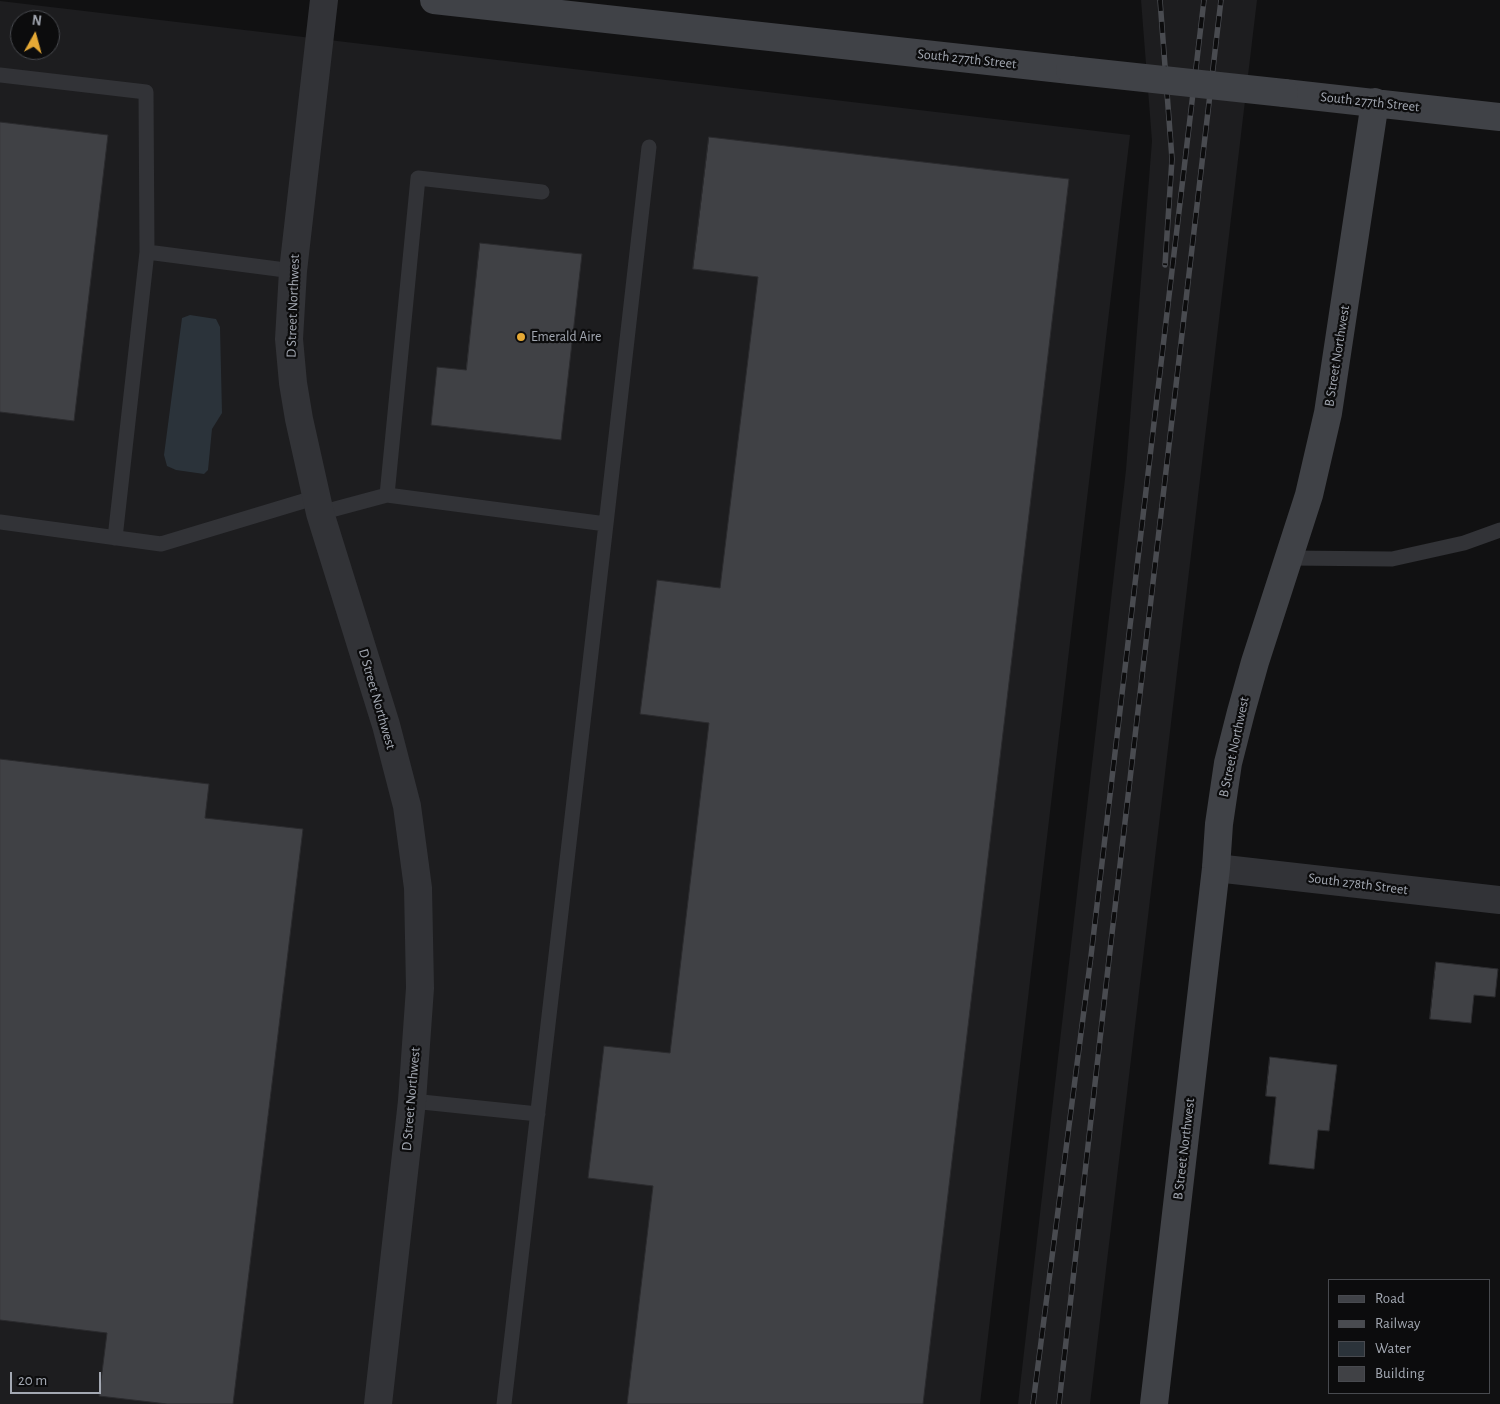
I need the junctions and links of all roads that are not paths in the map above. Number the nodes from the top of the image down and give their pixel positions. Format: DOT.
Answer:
graph roads {
  1 [pos="324,0"];
  2 [pos="434,0"];
  3 [pos="575,0"];
  4 [pos="601,19"];
  5 [pos="0,75"];
  6 [pos="1375,102"];
  7 [pos="1500,117"];
  8 [pos="649,147"];
  9 [pos="542,192"];
  10 [pos="147,252"];
  11 [pos="293,271"];
  12 [pos="387,495"];
  13 [pos="319,505"];
  14 [pos="0,522"];
  15 [pos="606,524"];
  16 [pos="1500,530"];
  17 [pos="115,538"];
  18 [pos="1290,558"];
  19 [pos="1216,868"];
  20 [pos="1500,900"];
  21 [pos="412,1101"];
  22 [pos="538,1114"];
  23 [pos="378,1404"];
  24 [pos="504,1404"];
  25 [pos="1154,1404"];
  1 -- 11 [label="street, D Street Northwest"];
  2 -- 4 [label="street, South 277th Street"];
  3 -- 4 [label="street"];
  4 -- 6 [label="street, South 277th Street, bridge"];
  5 -- 10 [label="lane"];
  6 -- 7 [label="street, South 277th Street"];
  6 -- 18 [label="street, B Street Northwest"];
  8 -- 15 [label="lane"];
  9 -- 12 [label="lane"];
  10 -- 11 [label="lane"];
  10 -- 17 [label="lane"];
  11 -- 13 [label="street, D Street Northwest"];
  12 -- 13 [label="lane"];
  12 -- 15 [label="lane"];
  13 -- 17 [label="lane"];
  13 -- 21 [label="street, D Street Northwest"];
  14 -- 17 [label="lane"];
  15 -- 22 [label="lane"];
  16 -- 18 [label="lane"];
  18 -- 19 [label="street, B Street Northwest"];
  19 -- 20 [label="street, South 278th Street"];
  19 -- 25 [label="street, B Street Northwest"];
  21 -- 22 [label="lane"];
  21 -- 23 [label="street, D Street Northwest"];
  22 -- 24 [label="lane"];
}
